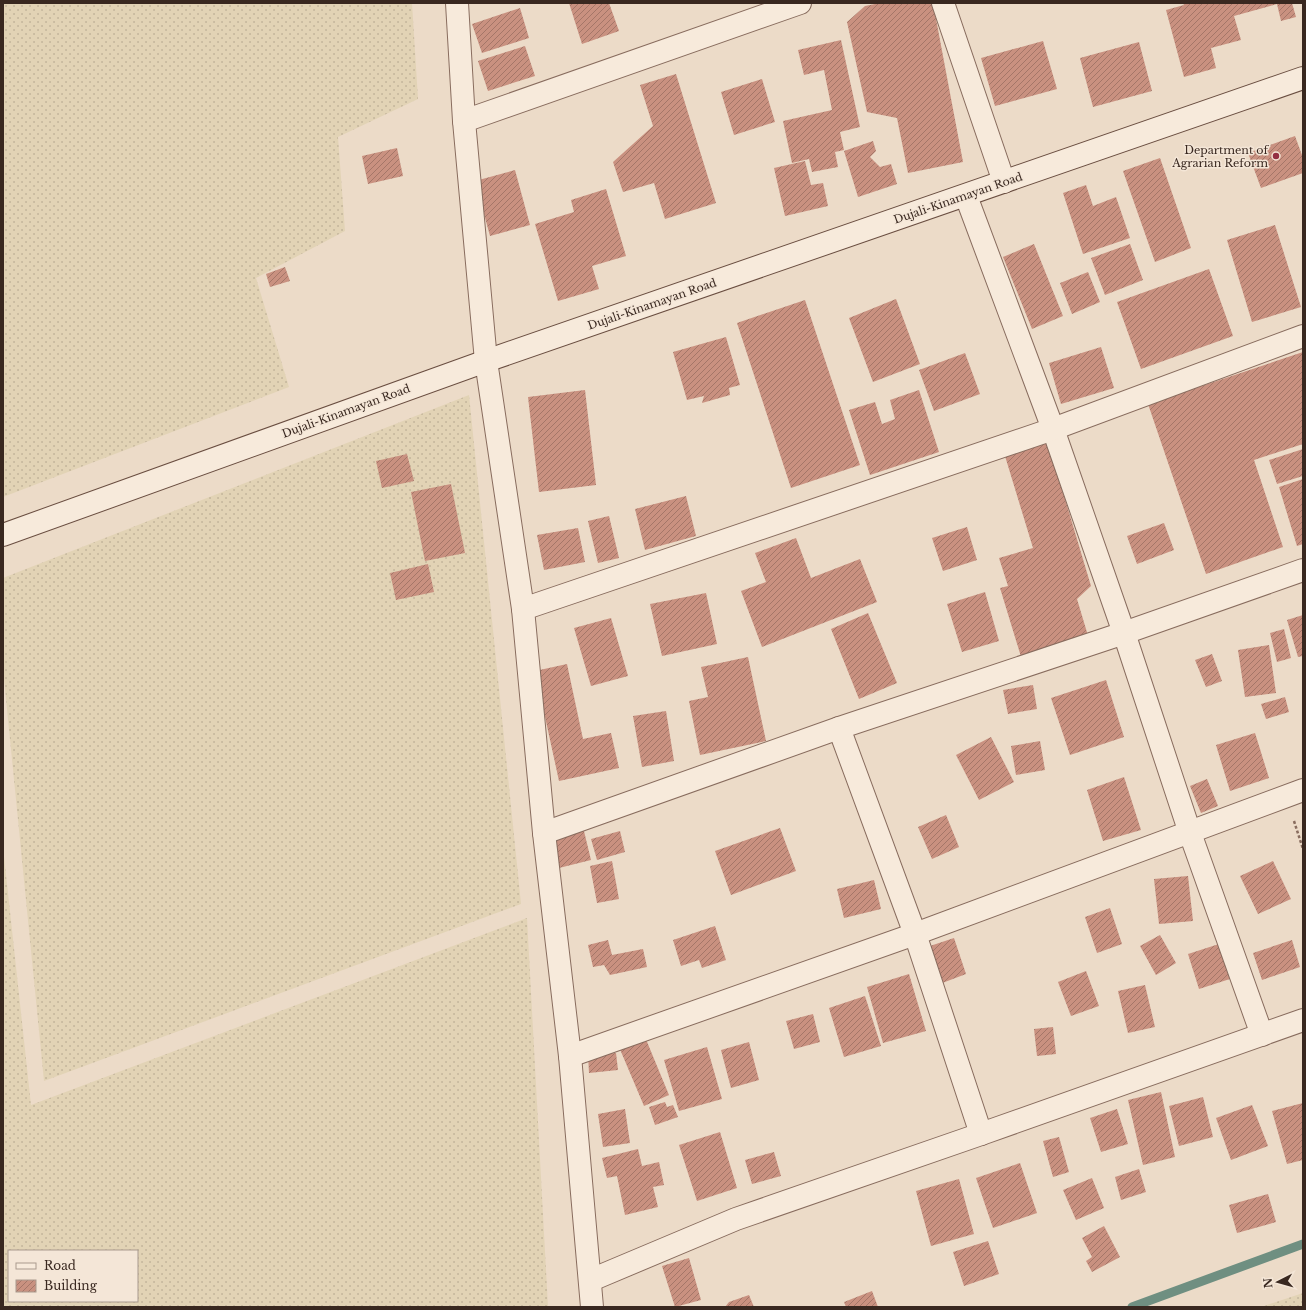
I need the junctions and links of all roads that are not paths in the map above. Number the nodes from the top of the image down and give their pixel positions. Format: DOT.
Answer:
graph roads {
  1 [pos="457,3"];
  2 [pos="800,3"];
  3 [pos="943,3"];
  4 [pos="1303,78"];
  5 [pos="464,121"];
  6 [pos="1004,182"];
  7 [pos="966,196"];
  8 [pos="1303,336"];
  9 [pos="486,360"];
  10 [pos="1053,430"];
  11 [pos="3,535"];
  12 [pos="1303,570"];
  13 [pos="523,609"];
  14 [pos="1124,633"];
  15 [pos="839,728"];
  16 [pos="1303,790"];
  17 [pos="544,833"];
  18 [pos="1190,833"];
  19 [pos="915,934"];
  20 [pos="1303,1020"];
  21 [pos="1262,1035"];
  22 [pos="570,1056"];
  23 [pos="981,1134"];
  24 [pos="591,1280"];
  25 [pos="592,1307"];
  1 -- 5 [label="street"];
  2 -- 5 [label="street"];
  3 -- 6 [label="street"];
  4 -- 6 [label="street, Dujali-Kinamayan Road"];
  5 -- 9 [label="street"];
  6 -- 7 [label="street, Dujali-Kinamayan Road"];
  7 -- 9 [label="street, Dujali-Kinamayan Road"];
  7 -- 10 [label="street"];
  8 -- 10 [label="street"];
  9 -- 11 [label="street, Dujali-Kinamayan Road"];
  9 -- 13 [label="street"];
  10 -- 13 [label="street"];
  10 -- 14 [label="street"];
  12 -- 14 [label="street"];
  13 -- 17 [label="street"];
  14 -- 15 [label="street"];
  14 -- 18 [label="street"];
  15 -- 17 [label="street"];
  15 -- 19 [label="street"];
  16 -- 18 [label="street"];
  17 -- 22 [label="street"];
  18 -- 19 [label="street"];
  18 -- 21 [label="street"];
  19 -- 22 [label="street"];
  19 -- 23 [label="street"];
  20 -- 21 [label="street"];
  21 -- 23 [label="street"];
  22 -- 24 [label="street"];
  23 -- 24 [label="street"];
  24 -- 25 [label="street"];
}
